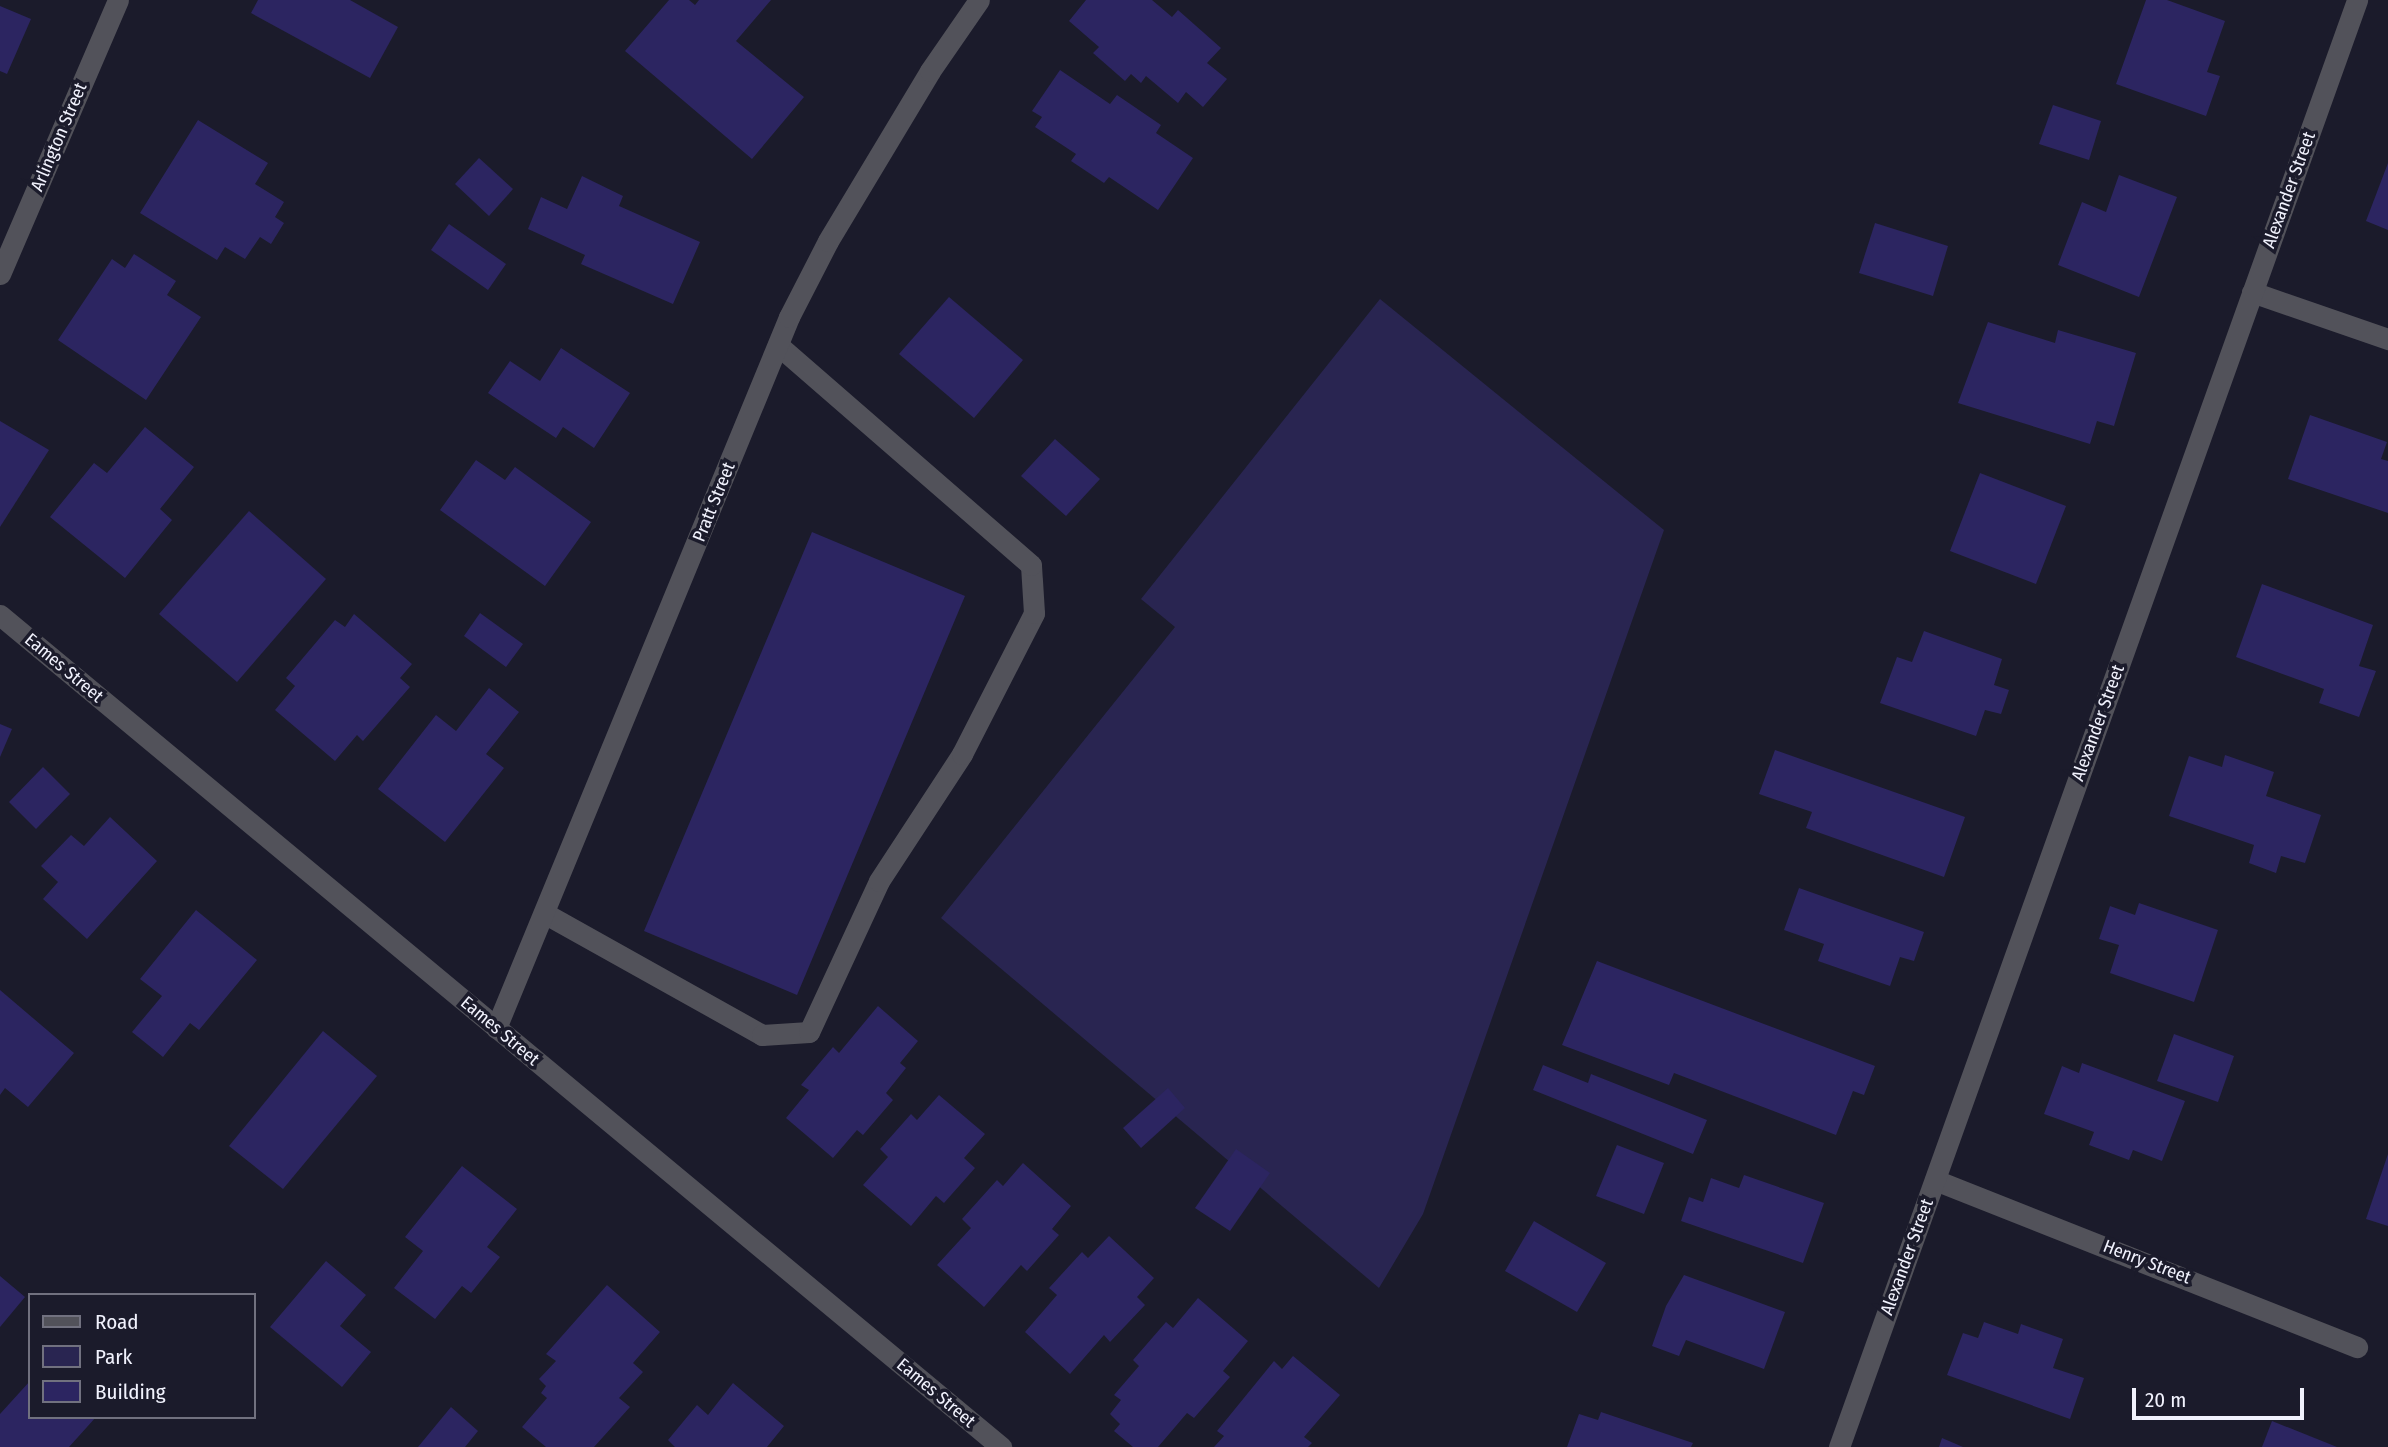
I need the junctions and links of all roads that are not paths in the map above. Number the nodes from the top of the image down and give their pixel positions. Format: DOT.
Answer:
graph roads {
  1 [pos="117,0"];
  2 [pos="979,0"];
  3 [pos="2357,0"];
  4 [pos="0,274"];
  5 [pos="2252,292"];
  6 [pos="2388,339"];
  7 [pos="778,345"];
  8 [pos="0,615"];
  9 [pos="544,913"];
  10 [pos="496,1028"];
  11 [pos="1935,1180"];
  12 [pos="2357,1347"];
  13 [pos="1001,1447"];
  14 [pos="1839,1447"];
  1 -- 4 [label="street, Arlington Street"];
  2 -- 7 [label="street, Pratt Street"];
  3 -- 5 [label="street, Alexander Street"];
  5 -- 6 [label="street"];
  5 -- 11 [label="street, Alexander Street"];
  7 -- 9 [label="street, Pratt Street"];
  7 -- 9 [label="street"];
  8 -- 10 [label="street, Eames Street"];
  9 -- 10 [label="street, Pratt Street"];
  10 -- 13 [label="street, Eames Street"];
  11 -- 12 [label="street, Henry Street"];
  11 -- 14 [label="street, Alexander Street"];
}
